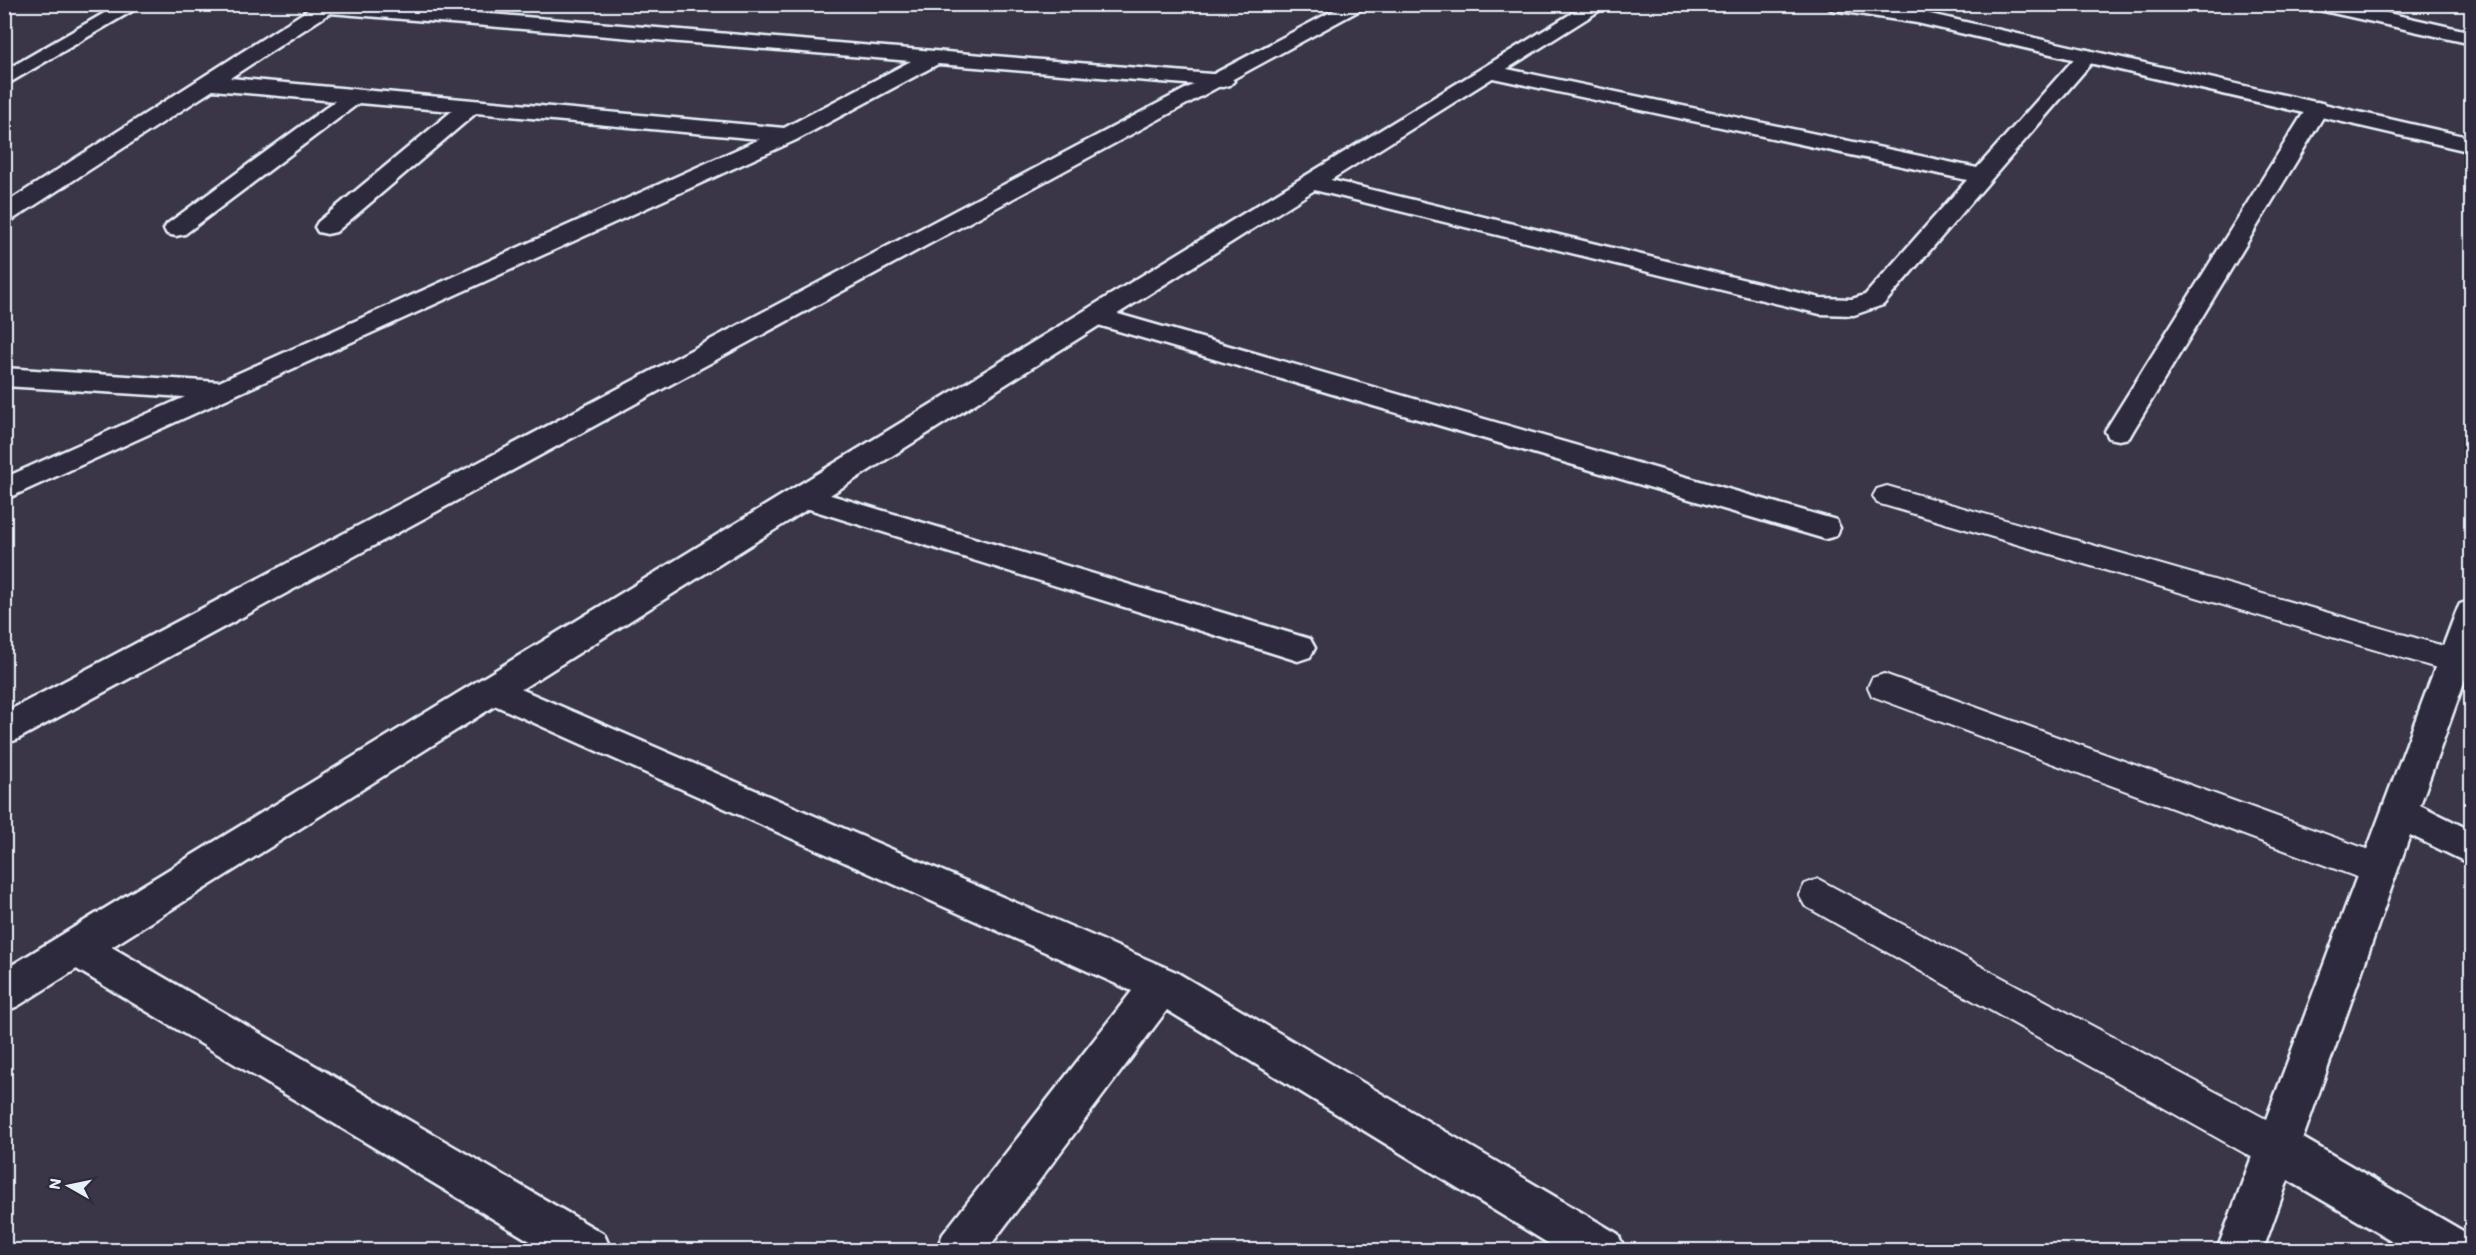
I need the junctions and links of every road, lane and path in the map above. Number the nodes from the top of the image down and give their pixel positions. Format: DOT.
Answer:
graph roads {
  1 [pos="135,4"];
  2 [pos="1362,4"];
  3 [pos="1601,4"];
  4 [pos="1832,4"];
  5 [pos="2319,4"];
  6 [pos="329,6"];
  7 [pos="2472,38"];
  8 [pos="2087,56"];
  9 [pos="933,58"];
  10 [pos="1493,72"];
  11 [pos="4,80"];
  12 [pos="1223,81"];
  13 [pos="210,82"];
  14 [pos="355,96"];
  15 [pos="472,106"];
  16 [pos="2317,109"];
  17 [pos="788,135"];
  18 [pos="2472,145"];
  19 [pos="1982,176"];
  20 [pos="1314,183"];
  21 [pos="4,215"];
  22 [pos="327,227"];
  23 [pos="176,229"];
  24 [pos="1097,316"];
  25 [pos="4,377"];
  26 [pos="222,391"];
  27 [pos="2119,431"];
  28 [pos="4,490"];
  29 [pos="1887,496"];
  30 [pos="804,497"];
  31 [pos="1825,528"];
  32 [pos="2472,612"];
  33 [pos="1298,648"];
  34 [pos="2454,661"];
  35 [pos="1884,687"];
  36 [pos="493,690"];
  37 [pos="4,730"];
  38 [pos="2399,812"];
  39 [pos="2472,849"];
  40 [pos="2378,869"];
  41 [pos="1818,895"];
  42 [pos="77,948"];
  43 [pos="1162,985"];
  44 [pos="4,993"];
  45 [pos="2277,1148"];
  46 [pos="588,1251"];
  47 [pos="959,1251"];
  48 [pos="1602,1251"];
  49 [pos="2240,1251"];
  50 [pos="2452,1251"];
  1 -- 11 [label="street"];
  2 -- 12 [label="street"];
  3 -- 10 [label="street"];
  4 -- 8 [label="street"];
  5 -- 7 [label="street"];
  6 -- 9 [label="street"];
  6 -- 13 [label="street"];
  8 -- 16 [label="street"];
  8 -- 19 [label="street"];
  9 -- 12 [label="street"];
  9 -- 17 [label="street"];
  10 -- 19 [label="street"];
  10 -- 20 [label="street"];
  12 -- 37 [label="street"];
  13 -- 14 [label="street"];
  13 -- 21 [label="street"];
  14 -- 15 [label="street"];
  14 -- 23 [label="street"];
  15 -- 17 [label="street"];
  15 -- 22 [label="street"];
  16 -- 18 [label="street"];
  16 -- 27 [label="street"];
  17 -- 26 [label="street"];
  19 -- 20 [label="street"];
  20 -- 24 [label="street"];
  24 -- 30 [label="street"];
  24 -- 31 [label="street"];
  25 -- 26 [label="street"];
  26 -- 28 [label="street"];
  29 -- 34 [label="lane"];
  30 -- 33 [label="street"];
  30 -- 36 [label="street"];
  32 -- 34 [label="street"];
  34 -- 38 [label="street"];
  35 -- 40 [label="lane"];
  36 -- 42 [label="street"];
  36 -- 43 [label="street"];
  38 -- 39 [label="street"];
  38 -- 40 [label="street"];
  40 -- 45 [label="street"];
  41 -- 45 [label="lane"];
  42 -- 44 [label="street"];
  42 -- 46 [label="street"];
  43 -- 47 [label="street"];
  43 -- 48 [label="street"];
  45 -- 49 [label="street"];
  45 -- 50 [label="street"];
}
